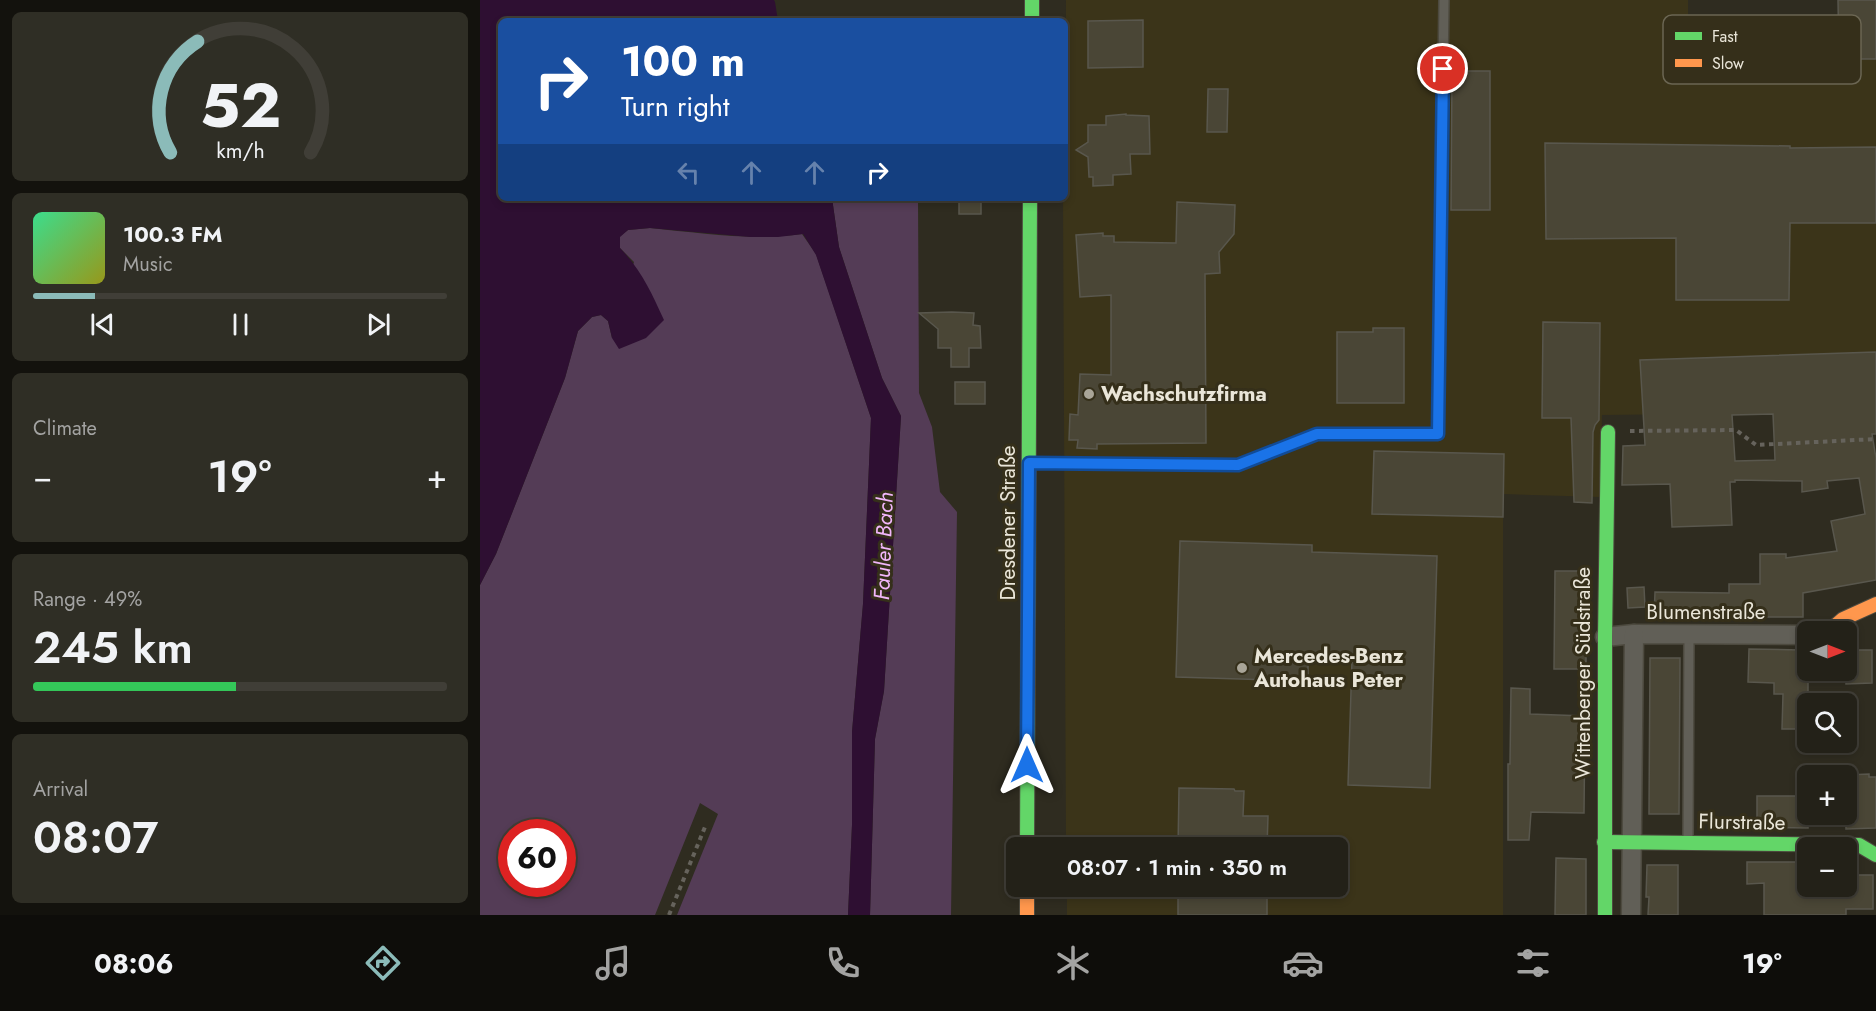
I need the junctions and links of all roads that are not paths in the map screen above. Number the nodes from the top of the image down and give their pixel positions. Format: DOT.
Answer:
graph roads {
  1 [pos="1032,0"];
  2 [pos="1443,0"];
  3 [pos="1032,18"];
  4 [pos="1030,201"];
  5 [pos="1608,432"];
  6 [pos="1029,463"];
  7 [pos="1876,604"];
  8 [pos="1841,621"];
  9 [pos="1634,634"];
  10 [pos="1689,634"];
  11 [pos="1797,635"];
  12 [pos="1605,637"];
  13 [pos="1027,837"];
  14 [pos="1604,842"];
  15 [pos="1632,842"];
  16 [pos="1688,842"];
  17 [pos="1876,855"];
  18 [pos="1027,897"];
  19 [pos="1027,915"];
  20 [pos="1605,915"];
  21 [pos="1631,915"];
  1 -- 3 [label="street"];
  2 -- 6 [label="lane"];
  4 -- 6 [label="street, Dresdener Straße"];
  5 -- 12 [label="street, Wittenberger Südstraße"];
  6 -- 13 [label="street, Dresdener Straße"];
  7 -- 8 [label="street"];
  9 -- 10 [label="street, Blumenstraße"];
  9 -- 12 [label="street, Blumenstraße"];
  9 -- 15 [label="street"];
  10 -- 11 [label="street, Blumenstraße"];
  10 -- 16 [label="lane"];
  12 -- 14 [label="street, Wittenberger Südstraße"];
  14 -- 15 [label="street, Flurstraße"];
  14 -- 20 [label="street, Wittenberger Südstraße"];
  15 -- 16 [label="street, Flurstraße"];
  15 -- 21 [label="street"];
  16 -- 17 [label="street, Flurstraße"];
  18 -- 19 [label="street"];
}
